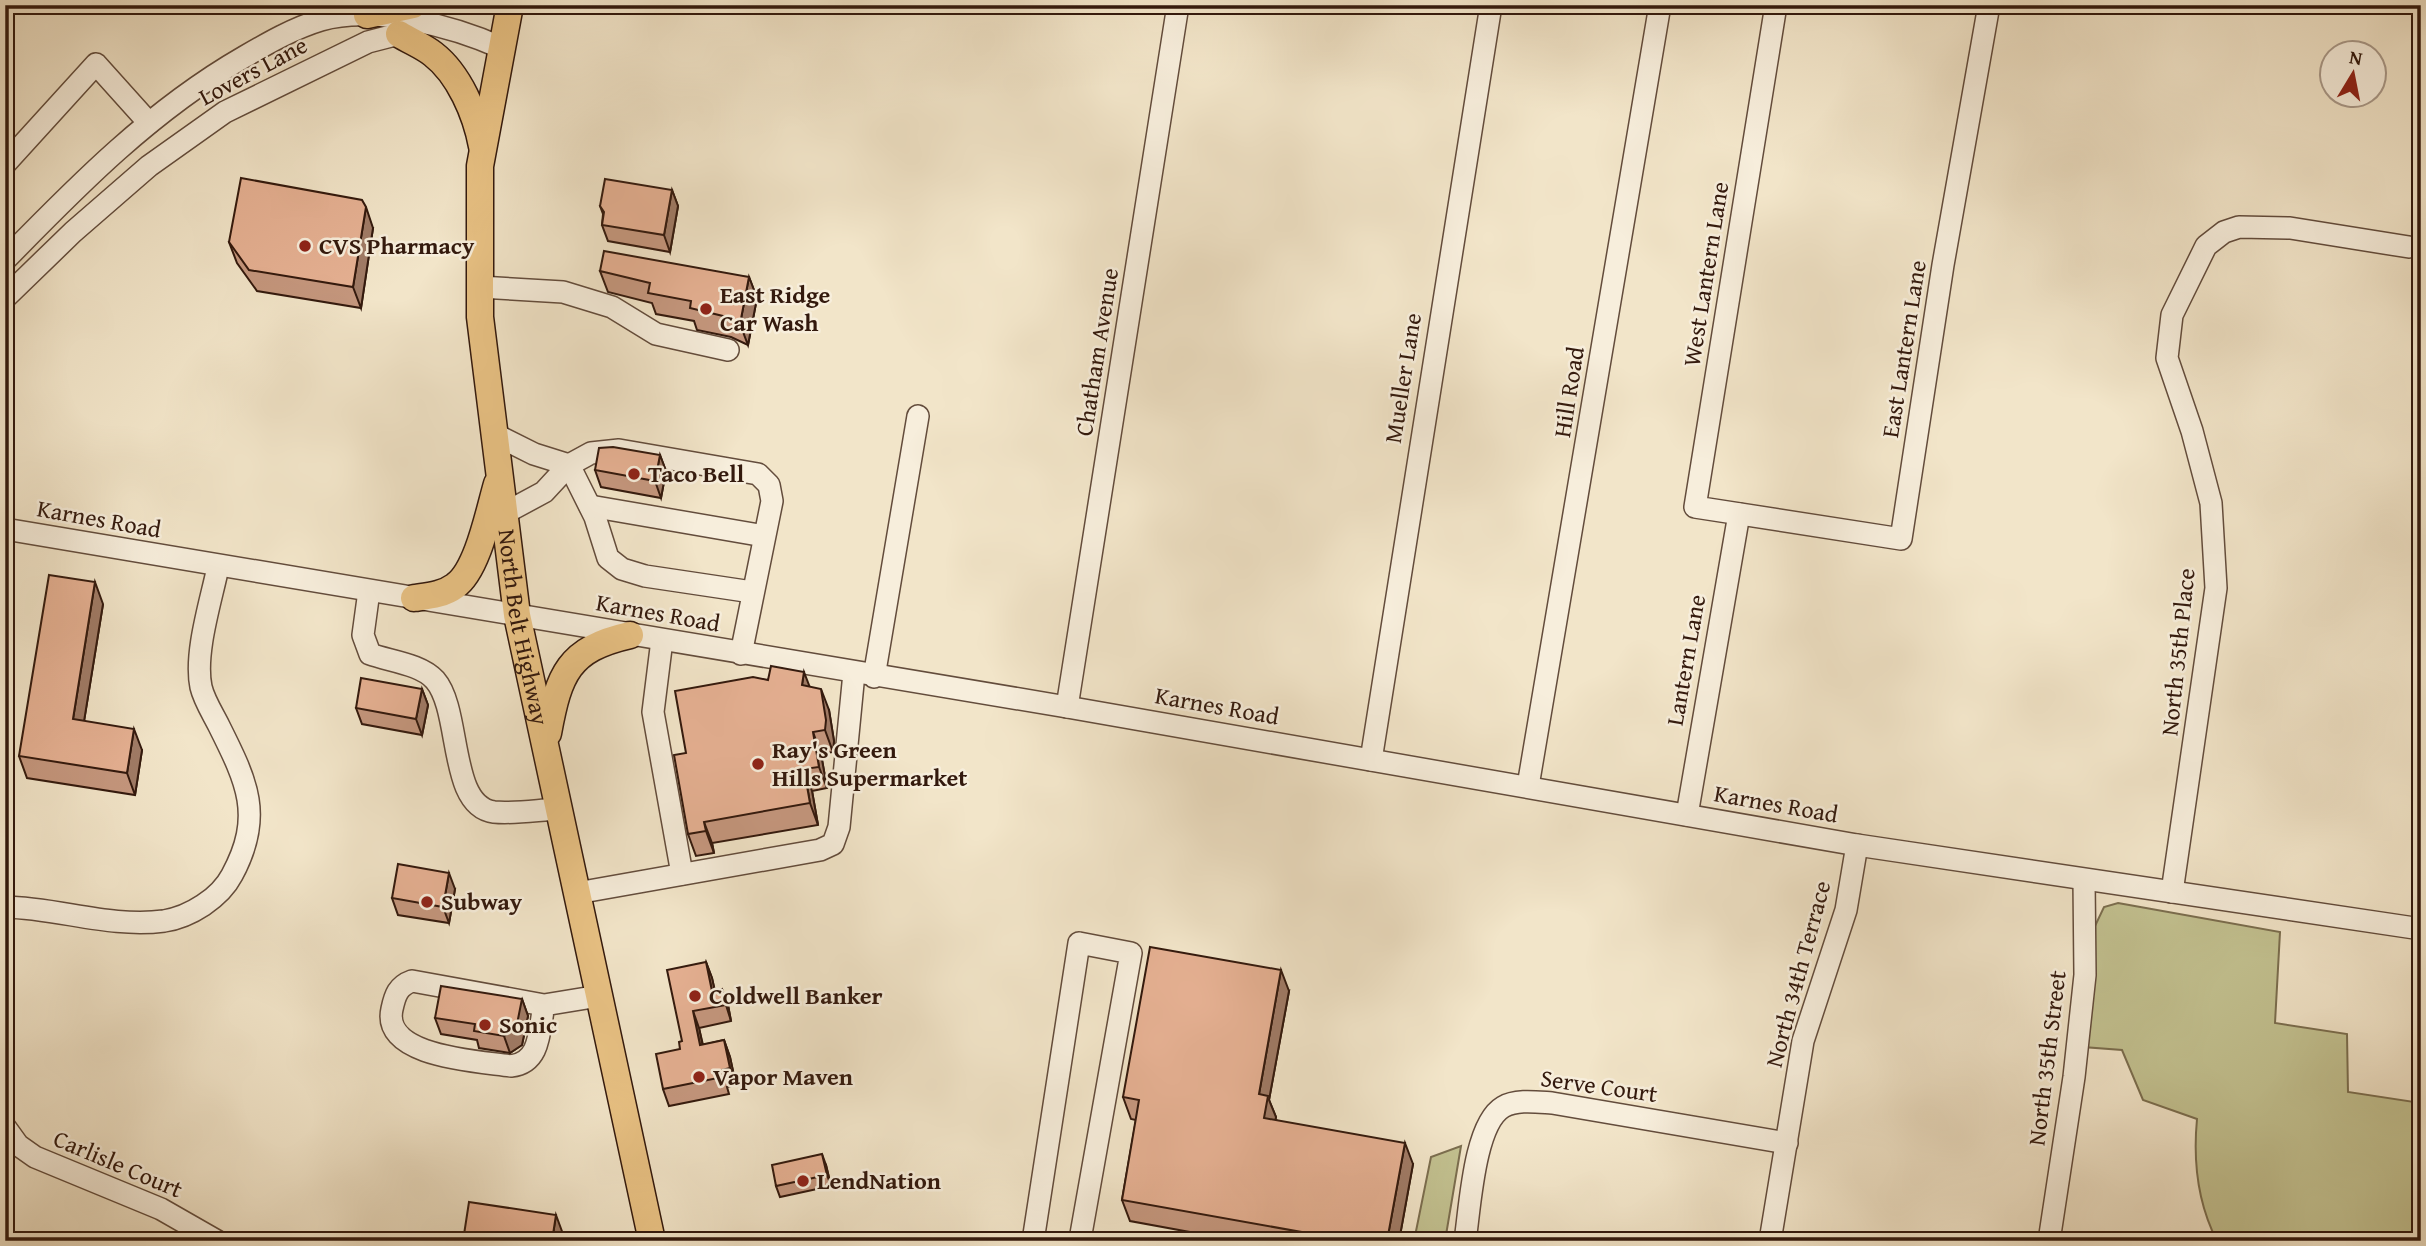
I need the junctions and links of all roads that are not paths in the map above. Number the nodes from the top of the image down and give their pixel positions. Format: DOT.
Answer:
graph roads {
  1 [pos="413,5"];
  2 [pos="510,5"];
  3 [pos="1178,5"];
  4 [pos="1491,5"];
  5 [pos="1660,5"];
  6 [pos="1776,5"];
  7 [pos="1989,5"];
  8 [pos="321,13"];
  9 [pos="367,15"];
  10 [pos="399,34"];
  11 [pos="502,48"];
  12 [pos="149,122"];
  13 [pos="483,150"];
  14 [pos="5,164"];
  15 [pos="2409,247"];
  16 [pos="5,260"];
  17 [pos="481,287"];
  18 [pos="5,298"];
  19 [pos="729,350"];
  20 [pos="918,416"];
  21 [pos="496,435"];
  22 [pos="569,464"];
  23 [pos="500,476"];
  24 [pos="590,506"];
  25 [pos="505,513"];
  26 [pos="1739,514"];
  27 [pos="5,529"];
  28 [pos="764,536"];
  29 [pos="218,566"];
  30 [pos="369,591"];
  31 [pos="752,592"];
  32 [pos="414,598"];
  33 [pos="517,615"];
  34 [pos="630,635"];
  35 [pos="662,640"];
  36 [pos="741,654"];
  37 [pos="864,675"];
  38 [pos="1067,707"];
  39 [pos="545,745"];
  40 [pos="1371,760"];
  41 [pos="1528,786"];
  42 [pos="559,809"];
  43 [pos="1687,815"];
  44 [pos="1857,845"];
  45 [pos="682,874"];
  46 [pos="2084,880"];
  47 [pos="2172,892"];
  48 [pos="577,893"];
  49 [pos="5,908"];
  50 [pos="2421,929"];
  51 [pos="599,996"];
  52 [pos="544,1005"];
  53 [pos="5,1127"];
  54 [pos="1787,1143"];
  55 [pos="216,1241"];
  56 [pos="652,1241"];
  57 [pos="1032,1241"];
  58 [pos="1082,1241"];
  59 [pos="1465,1241"];
  60 [pos="1770,1241"];
  61 [pos="2049,1241"];
  1 -- 9 [label="main road"];
  2 -- 11 [label="main road, North Belt Highway"];
  3 -- 38 [label="street, Chatham Avenue"];
  4 -- 40 [label="street, Mueller Lane"];
  5 -- 41 [label="street, Hill Road"];
  6 -- 26 [label="street, West Lantern Lane"];
  7 -- 26 [label="street, East Lantern Lane"];
  8 -- 9 [label="street, Lovers Lane"];
  8 -- 12 [label="street, Lovers Lane"];
  9 -- 11 [label="street, Lovers Lane"];
  10 -- 11 [label="street, Lovers Lane"];
  10 -- 13 [label="main road"];
  10 -- 18 [label="street, Lovers Lane"];
  11 -- 13 [label="main road, North Belt Highway"];
  12 -- 14 [label="street"];
  12 -- 16 [label="street, Lovers Lane"];
  13 -- 17 [label="main road, North Belt Highway"];
  15 -- 47 [label="street, North 35th Place"];
  17 -- 19 [label="street"];
  17 -- 21 [label="main road, North Belt Highway"];
  20 -- 37 [label="street"];
  21 -- 22 [label="street"];
  21 -- 23 [label="main road, North Belt Highway"];
  22 -- 24 [label="street"];
  22 -- 25 [label="street"];
  22 -- 28 [label="street"];
  23 -- 25 [label="main road, North Belt Highway"];
  23 -- 32 [label="main road"];
  24 -- 28 [label="street"];
  24 -- 31 [label="street"];
  25 -- 33 [label="main road, North Belt Highway"];
  26 -- 43 [label="street, Lantern Lane"];
  27 -- 29 [label="street, Karnes Road"];
  28 -- 31 [label="street"];
  29 -- 30 [label="street, Karnes Road"];
  29 -- 49 [label="street"];
  30 -- 32 [label="street, Karnes Road"];
  30 -- 42 [label="street"];
  31 -- 36 [label="street"];
  32 -- 33 [label="street, Karnes Road"];
  33 -- 34 [label="street, Karnes Road"];
  33 -- 39 [label="main road, North Belt Highway"];
  34 -- 35 [label="street, Karnes Road"];
  34 -- 39 [label="main road"];
  35 -- 36 [label="street, Karnes Road"];
  35 -- 45 [label="street"];
  36 -- 37 [label="street, Karnes Road"];
  37 -- 38 [label="street, Karnes Road"];
  37 -- 45 [label="street"];
  38 -- 40 [label="street, Karnes Road"];
  39 -- 42 [label="main road, North Belt Highway"];
  40 -- 41 [label="street, Karnes Road"];
  41 -- 43 [label="street, Karnes Road"];
  42 -- 48 [label="main road, North Belt Highway"];
  43 -- 44 [label="street, Karnes Road"];
  44 -- 46 [label="street, Karnes Road"];
  44 -- 54 [label="street, North 34th Terrace"];
  45 -- 48 [label="street"];
  46 -- 47 [label="street, Karnes Road"];
  46 -- 61 [label="street, North 35th Street"];
  47 -- 50 [label="street, Karnes Road"];
  48 -- 51 [label="main road, North Belt Highway"];
  51 -- 52 [label="street"];
  51 -- 56 [label="main road, North Belt Highway"];
  52 -- 52 [label="street"];
  53 -- 55 [label="street, Carlisle Court"];
  54 -- 59 [label="street, Serve Court"];
  54 -- 60 [label="street, North 34th Terrace"];
  57 -- 58 [label="street"];
}
